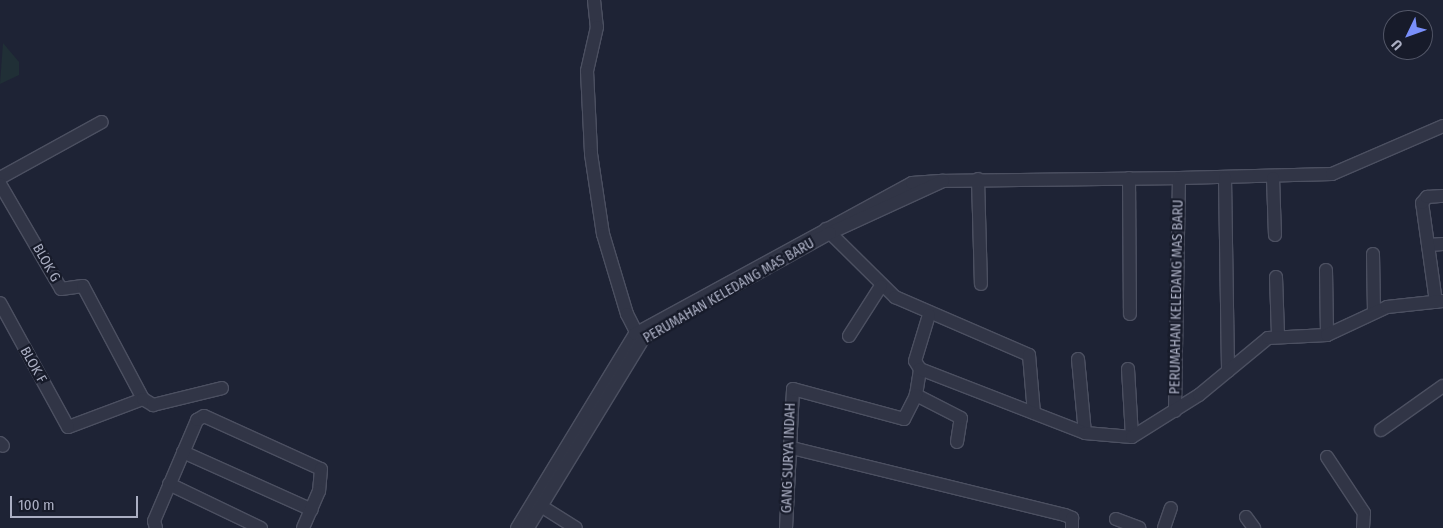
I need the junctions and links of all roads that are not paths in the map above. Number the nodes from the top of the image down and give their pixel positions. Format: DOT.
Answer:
graph roads {
  1 [pos="594,0"];
  2 [pos="102,122"];
  3 [pos="1443,126"];
  4 [pos="0,178"];
  5 [pos="1129,178"];
  6 [pos="1178,178"];
  7 [pos="1225,178"];
  8 [pos="1273,178"];
  9 [pos="978,179"];
  10 [pos="0,184"];
  11 [pos="1443,196"];
  12 [pos="828,231"];
  13 [pos="1275,235"];
  14 [pos="1443,244"];
  15 [pos="1428,245"];
  16 [pos="1373,254"];
  17 [pos="1326,270"];
  18 [pos="1276,277"];
  19 [pos="981,284"];
  20 [pos="881,286"];
  21 [pos="1439,302"];
  22 [pos="0,303"];
  23 [pos="1374,312"];
  24 [pos="1130,314"];
  25 [pos="929,315"];
  26 [pos="1278,335"];
  27 [pos="1327,335"];
  28 [pos="849,336"];
  29 [pos="638,337"];
  30 [pos="1078,359"];
  31 [pos="920,369"];
  32 [pos="1128,369"];
  33 [pos="1228,371"];
  34 [pos="1443,386"];
  35 [pos="222,388"];
  36 [pos="916,395"];
  37 [pos="144,398"];
  38 [pos="1175,411"];
  39 [pos="1034,413"];
  40 [pos="1381,430"];
  41 [pos="1085,433"];
  42 [pos="1132,437"];
  43 [pos="957,442"];
  44 [pos="792,448"];
  45 [pos="183,452"];
  46 [pos="1327,457"];
  47 [pos="169,484"];
  48 [pos="541,506"];
  49 [pos="1171,508"];
  50 [pos="312,510"];
  51 [pos="234,516"];
  52 [pos="1246,516"];
  53 [pos="1116,519"];
  54 [pos="156,528"];
  55 [pos="229,528"];
  56 [pos="261,528"];
  57 [pos="303,528"];
  58 [pos="517,528"];
  59 [pos="528,528"];
  60 [pos="576,528"];
  61 [pos="786,528"];
  62 [pos="1072,528"];
  63 [pos="1139,528"];
  64 [pos="1164,528"];
  65 [pos="1254,528"];
  66 [pos="1363,528"];
  1 -- 29 [label="street"];
  2 -- 4 [label="street"];
  3 -- 8 [label="street, PERUMAHAN KELEDANG MAS BARU"];
  5 -- 6 [label="street, PERUMAHAN KELEDANG MAS BARU"];
  5 -- 9 [label="street, PERUMAHAN KELEDANG MAS BARU"];
  5 -- 24 [label="street"];
  6 -- 7 [label="street, PERUMAHAN KELEDANG MAS BARU"];
  6 -- 38 [label="street, PERUMAHAN KELEDANG MAS BARU"];
  7 -- 8 [label="street, PERUMAHAN KELEDANG MAS BARU"];
  7 -- 33 [label="street"];
  8 -- 13 [label="street"];
  9 -- 12 [label="street, PERUMAHAN KELEDANG MAS BARU"];
  9 -- 19 [label="street"];
  10 -- 37 [label="street, BLOK G"];
  11 -- 15 [label="street"];
  12 -- 20 [label="street"];
  12 -- 29 [label="street, PERUMAHAN KELEDANG MAS BARU"];
  14 -- 15 [label="street"];
  15 -- 21 [label="street"];
  16 -- 23 [label="street"];
  17 -- 27 [label="street"];
  18 -- 26 [label="street"];
  20 -- 25 [label="street"];
  20 -- 28 [label="street"];
  21 -- 23 [label="street"];
  22 -- 37 [label="street, BLOK F"];
  23 -- 27 [label="street"];
  25 -- 31 [label="street"];
  25 -- 39 [label="street"];
  26 -- 27 [label="street"];
  26 -- 33 [label="street, PERUMAHAN KELEDANG MAS BARU"];
  29 -- 48 [label="street, PERUMAHAN KELEDANG MAS BARU"];
  29 -- 58 [label="street"];
  30 -- 41 [label="street"];
  31 -- 36 [label="street"];
  31 -- 39 [label="street"];
  32 -- 42 [label="street"];
  33 -- 38 [label="street, PERUMAHAN KELEDANG MAS BARU"];
  34 -- 40 [label="street"];
  35 -- 37 [label="street"];
  36 -- 43 [label="street"];
  36 -- 44 [label="street, GANG SURYA INDAH"];
  38 -- 42 [label="street"];
  39 -- 41 [label="street"];
  41 -- 42 [label="street"];
  44 -- 61 [label="street, GANG SURYA INDAH"];
  44 -- 62 [label="street"];
  45 -- 47 [label="street"];
  45 -- 50 [label="street"];
  45 -- 50 [label="street"];
  46 -- 66 [label="street"];
  47 -- 51 [label="street"];
  47 -- 54 [label="street"];
  48 -- 59 [label="street, PERUMAHAN KELEDANG MAS BARU"];
  48 -- 60 [label="street"];
  49 -- 64 [label="street"];
  50 -- 57 [label="street"];
  51 -- 55 [label="street"];
  51 -- 56 [label="street"];
  52 -- 65 [label="street"];
  53 -- 63 [label="street"];
}
